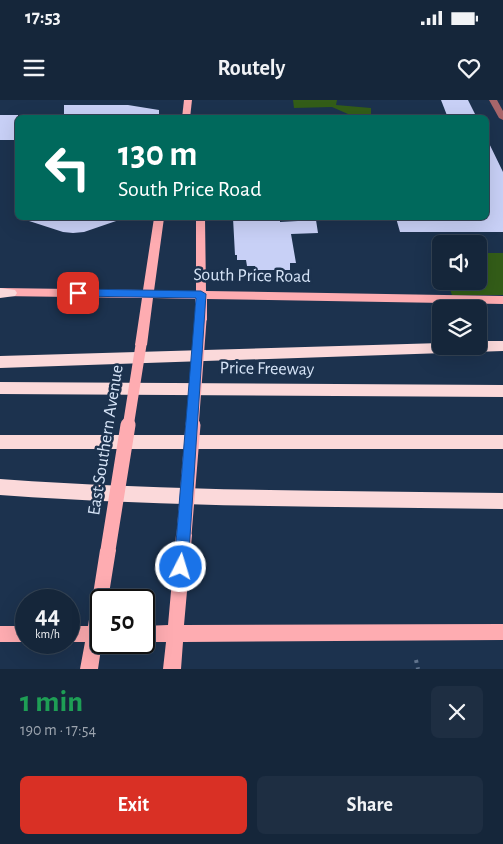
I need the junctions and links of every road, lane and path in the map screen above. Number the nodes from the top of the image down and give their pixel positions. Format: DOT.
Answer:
graph roads {
  1 [pos="188,100"];
  2 [pos="493,100"];
  3 [pos="187,115"];
  4 [pos="503,118"];
  5 [pos="159,220"];
  6 [pos="201,220"];
  7 [pos="3,293"];
  8 [pos="148,294"];
  9 [pos="201,294"];
  10 [pos="503,300"];
  11 [pos="503,346"];
  12 [pos="0,362"];
  13 [pos="0,388"];
  14 [pos="503,391"];
  15 [pos="0,442"];
  16 [pos="503,442"];
  17 [pos="0,487"];
  18 [pos="501,501"];
  19 [pos="103,589"];
  20 [pos="503,632"];
  21 [pos="175,633"];
  22 [pos="0,634"];
  23 [pos="15,634"];
  24 [pos="155,634"];
  25 [pos="92,654"];
  26 [pos="416,660"];
  27 [pos="88,669"];
  28 [pos="172,669"];
  29 [pos="418,669"];
  1 -- 3 [label="main road"];
  2 -- 4 [label="lane"];
  5 -- 8 [label="main road, East Southern Avenue"];
  6 -- 9 [label="main road"];
  7 -- 8 [label="main road, South Price Road"];
  8 -- 9 [label="main road, South Price Road"];
  8 -- 19 [label="main road, East Southern Avenue, bridge"];
  9 -- 10 [label="main road, South Price Road"];
  9 -- 21 [label="main road, bridge"];
  11 -- 12 [label="highway"];
  13 -- 14 [label="highway, Price Freeway"];
  15 -- 16 [label="highway"];
  17 -- 18 [label="highway"];
  20 -- 21 [label="main road"];
  21 -- 24 [label="main road"];
  21 -- 28 [label="main road"];
  22 -- 23 [label="main road"];
  25 -- 27 [label="main road, East Southern Avenue"];
  26 -- 29 [label="path"];
}
